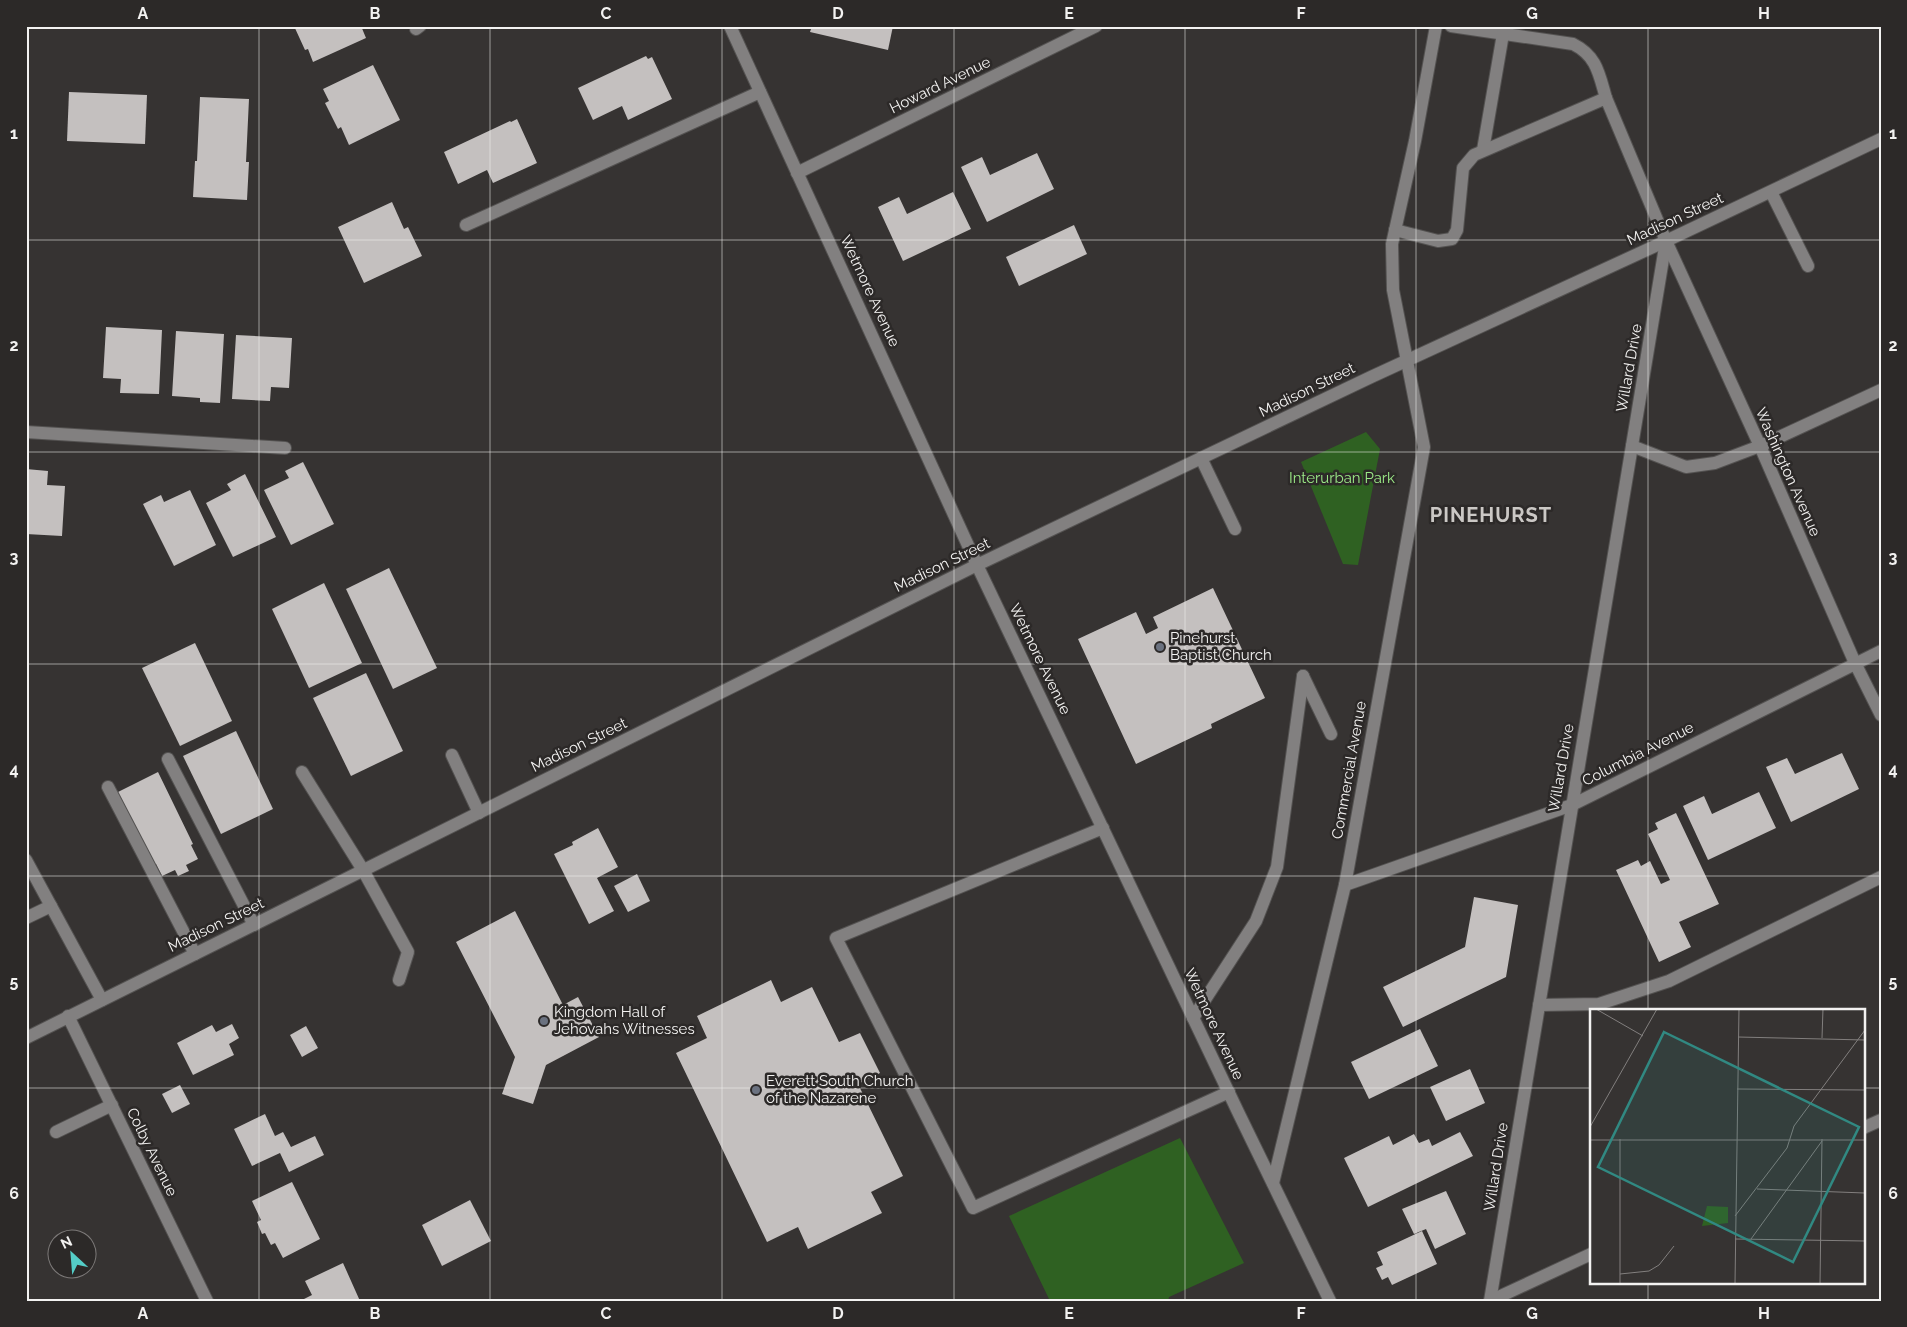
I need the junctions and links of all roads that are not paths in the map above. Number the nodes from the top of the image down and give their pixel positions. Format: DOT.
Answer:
graph roads {
  1 [pos="730,26"];
  2 [pos="1096,26"];
  3 [pos="1436,26"];
  4 [pos="1451,26"];
  5 [pos="1503,34"];
  6 [pos="760,92"];
  7 [pos="1606,98"];
  8 [pos="1881,139"];
  9 [pos="1483,150"];
  10 [pos="797,173"];
  11 [pos="1771,192"];
  12 [pos="466,225"];
  13 [pos="1395,230"];
  14 [pos="1666,241"];
  15 [pos="1808,266"];
  16 [pos="1407,360"];
  17 [pos="1881,390"];
  18 [pos="26,432"];
  19 [pos="1632,446"];
  20 [pos="1760,446"];
  21 [pos="285,448"];
  22 [pos="1201,458"];
  23 [pos="1235,529"];
  24 [pos="977,565"];
  25 [pos="1881,651"];
  26 [pos="1855,663"];
  27 [pos="1881,716"];
  28 [pos="1331,734"];
  29 [pos="452,755"];
  30 [pos="168,759"];
  31 [pos="302,772"];
  32 [pos="108,787"];
  33 [pos="1572,805"];
  34 [pos="479,813"];
  35 [pos="1103,828"];
  36 [pos="26,860"];
  37 [pos="363,870"];
  38 [pos="1881,878"];
  39 [pos="1345,885"];
  40 [pos="51,906"];
  41 [pos="26,918"];
  42 [pos="254,925"];
  43 [pos="194,954"];
  44 [pos="399,980"];
  45 [pos="102,1000"];
  46 [pos="1539,1005"];
  47 [pos="68,1016"];
  48 [pos="1193,1018"];
  49 [pos="26,1038"];
  50 [pos="1228,1092"];
  51 [pos="112,1105"];
  52 [pos="1881,1120"];
  53 [pos="1864,1128"];
  54 [pos="56,1132"];
  55 [pos="1273,1183"];
  56 [pos="1590,1254"];
  57 [pos="207,1301"];
  58 [pos="1330,1301"];
  59 [pos="1490,1301"];
  1 -- 6 [label="street, Wetmore Avenue"];
  2 -- 10 [label="street, Howard Avenue"];
  3 -- 13 [label="street, Commercial Avenue"];
  4 -- 5 [label="street"];
  5 -- 7 [label="street, Washington Avenue"];
  5 -- 9 [label="street"];
  6 -- 10 [label="street, Wetmore Avenue"];
  6 -- 12 [label="street"];
  7 -- 9 [label="street"];
  7 -- 14 [label="street, Washington Avenue"];
  8 -- 11 [label="street, Madison Street"];
  9 -- 13 [label="street"];
  10 -- 24 [label="street, Wetmore Avenue"];
  11 -- 14 [label="street, Madison Street"];
  11 -- 15 [label="street"];
  13 -- 16 [label="street, Commercial Avenue"];
  14 -- 16 [label="street, Madison Street"];
  14 -- 19 [label="street, Willard Drive"];
  14 -- 20 [label="street, Washington Avenue"];
  16 -- 22 [label="street, Madison Street"];
  16 -- 39 [label="street, Commercial Avenue"];
  17 -- 20 [label="street"];
  18 -- 21 [label="street"];
  19 -- 20 [label="street"];
  19 -- 33 [label="street, Willard Drive"];
  20 -- 26 [label="street, Washington Avenue"];
  22 -- 23 [label="street"];
  22 -- 24 [label="street, Madison Street"];
  24 -- 34 [label="street, Madison Street"];
  24 -- 35 [label="street, Wetmore Avenue"];
  25 -- 26 [label="street, Columbia Avenue"];
  26 -- 27 [label="street, Washington Avenue"];
  26 -- 33 [label="street, Columbia Avenue"];
  28 -- 48 [label="street"];
  29 -- 34 [label="street"];
  30 -- 42 [label="street"];
  31 -- 37 [label="street"];
  32 -- 43 [label="street"];
  33 -- 39 [label="street, Columbia Avenue"];
  33 -- 46 [label="street, Willard Drive"];
  34 -- 37 [label="street, Madison Street"];
  35 -- 48 [label="street, Wetmore Avenue"];
  35 -- 50 [label="street"];
  36 -- 40 [label="street"];
  37 -- 42 [label="street, Madison Street"];
  37 -- 44 [label="street"];
  38 -- 46 [label="street"];
  39 -- 55 [label="street, Commercial Avenue"];
  40 -- 41 [label="street"];
  40 -- 45 [label="street"];
  42 -- 43 [label="street, Madison Street"];
  43 -- 45 [label="street, Madison Street"];
  45 -- 47 [label="street, Madison Street"];
  46 -- 59 [label="street, Willard Drive"];
  47 -- 49 [label="street, Madison Street"];
  47 -- 51 [label="street, Colby Avenue"];
  48 -- 50 [label="street, Wetmore Avenue"];
  50 -- 55 [label="street, Wetmore Avenue"];
  51 -- 54 [label="street"];
  51 -- 57 [label="street, Colby Avenue"];
  52 -- 53 [label="street"];
  55 -- 58 [label="street, Wetmore Avenue"];
  56 -- 59 [label="street"];
}
